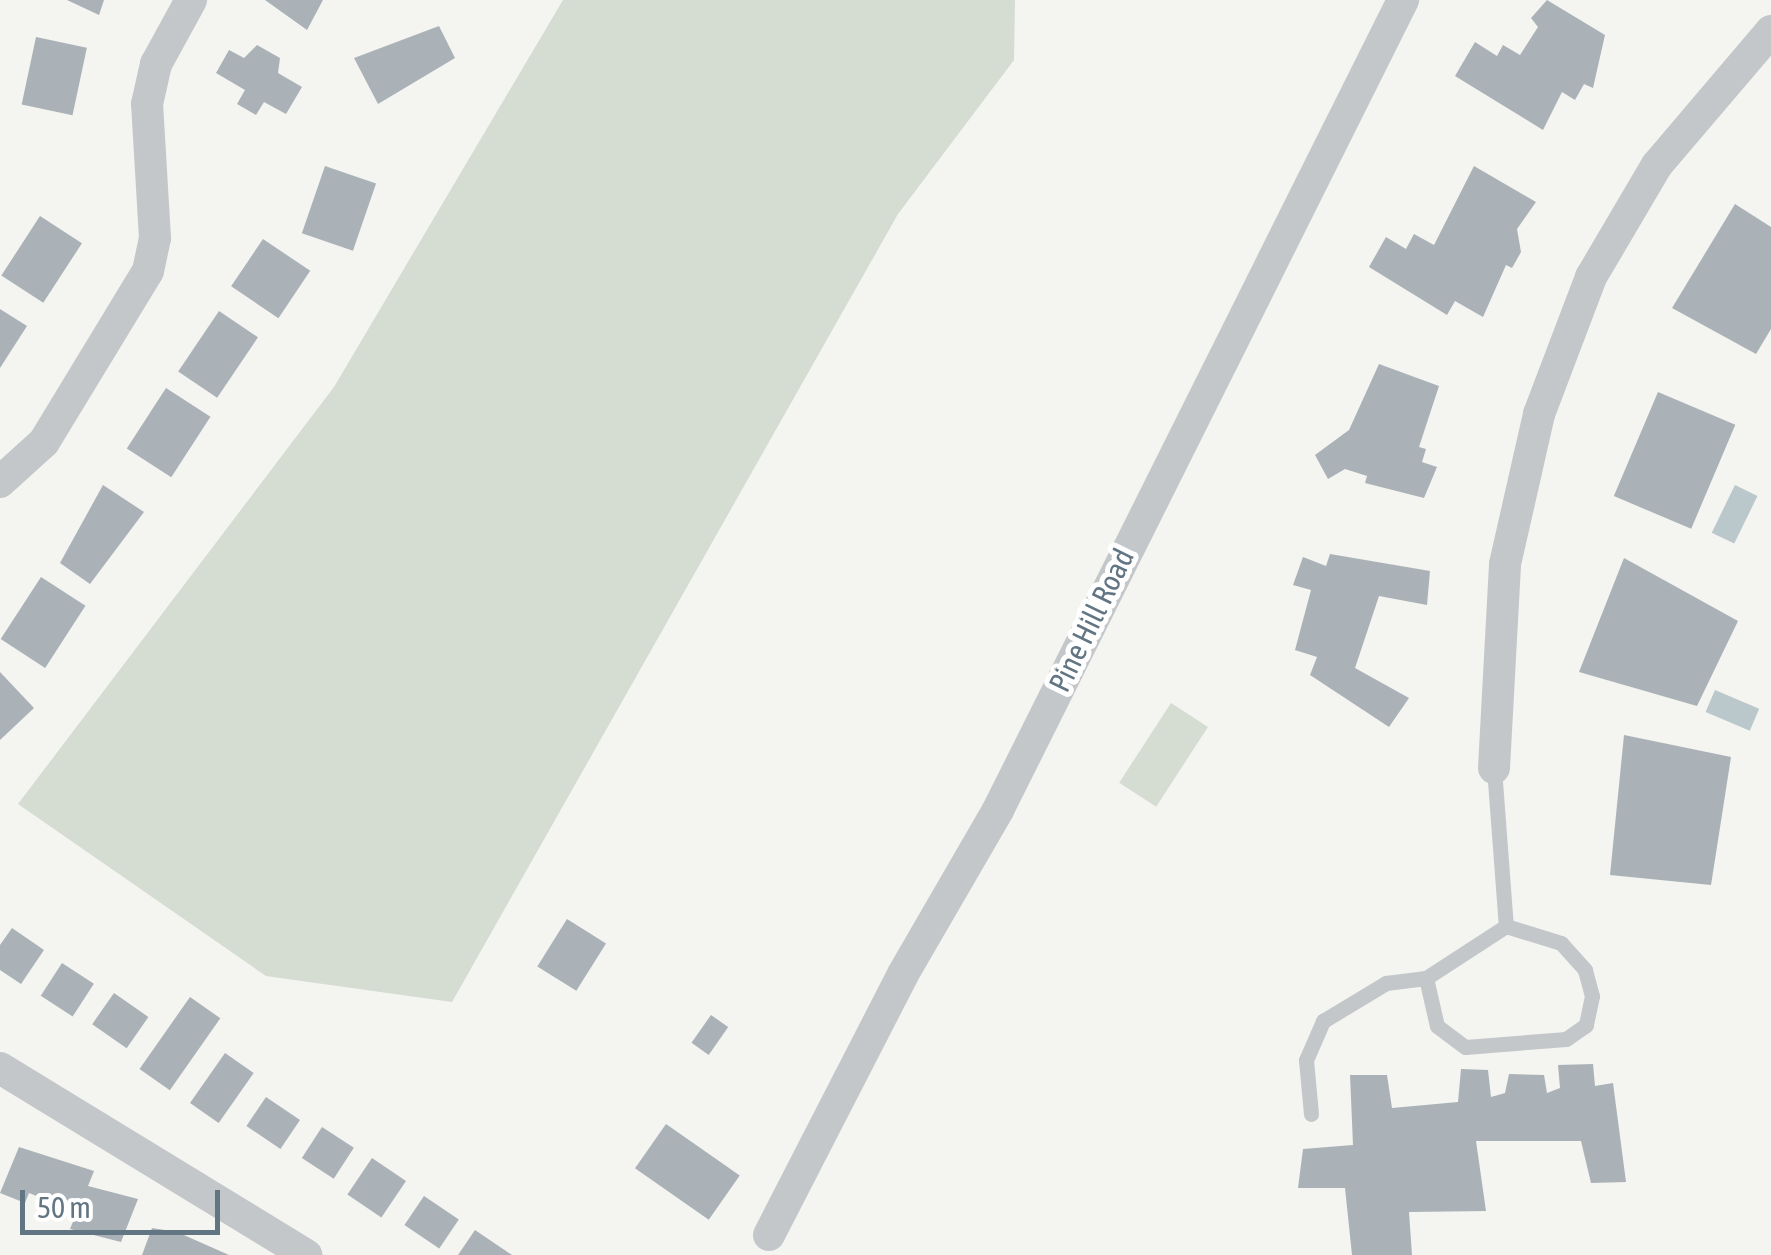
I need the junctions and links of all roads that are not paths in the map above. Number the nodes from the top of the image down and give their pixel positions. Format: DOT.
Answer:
graph roads {
  1 [pos="191,0"];
  2 [pos="1403,0"];
  3 [pos="1771,31"];
  4 [pos="0,482"];
  5 [pos="1494,768"];
  6 [pos="1506,926"];
  7 [pos="1426,978"];
  8 [pos="3,1080"];
  9 [pos="1311,1114"];
  10 [pos="769,1235"];
  11 [pos="306,1255"];
  1 -- 4 [label="street"];
  2 -- 10 [label="street, Pine Hill Road"];
  3 -- 5 [label="street"];
  5 -- 6 [label="lane"];
  6 -- 7 [label="lane"];
  6 -- 7 [label="lane"];
  7 -- 9 [label="lane"];
  8 -- 11 [label="street"];
}
